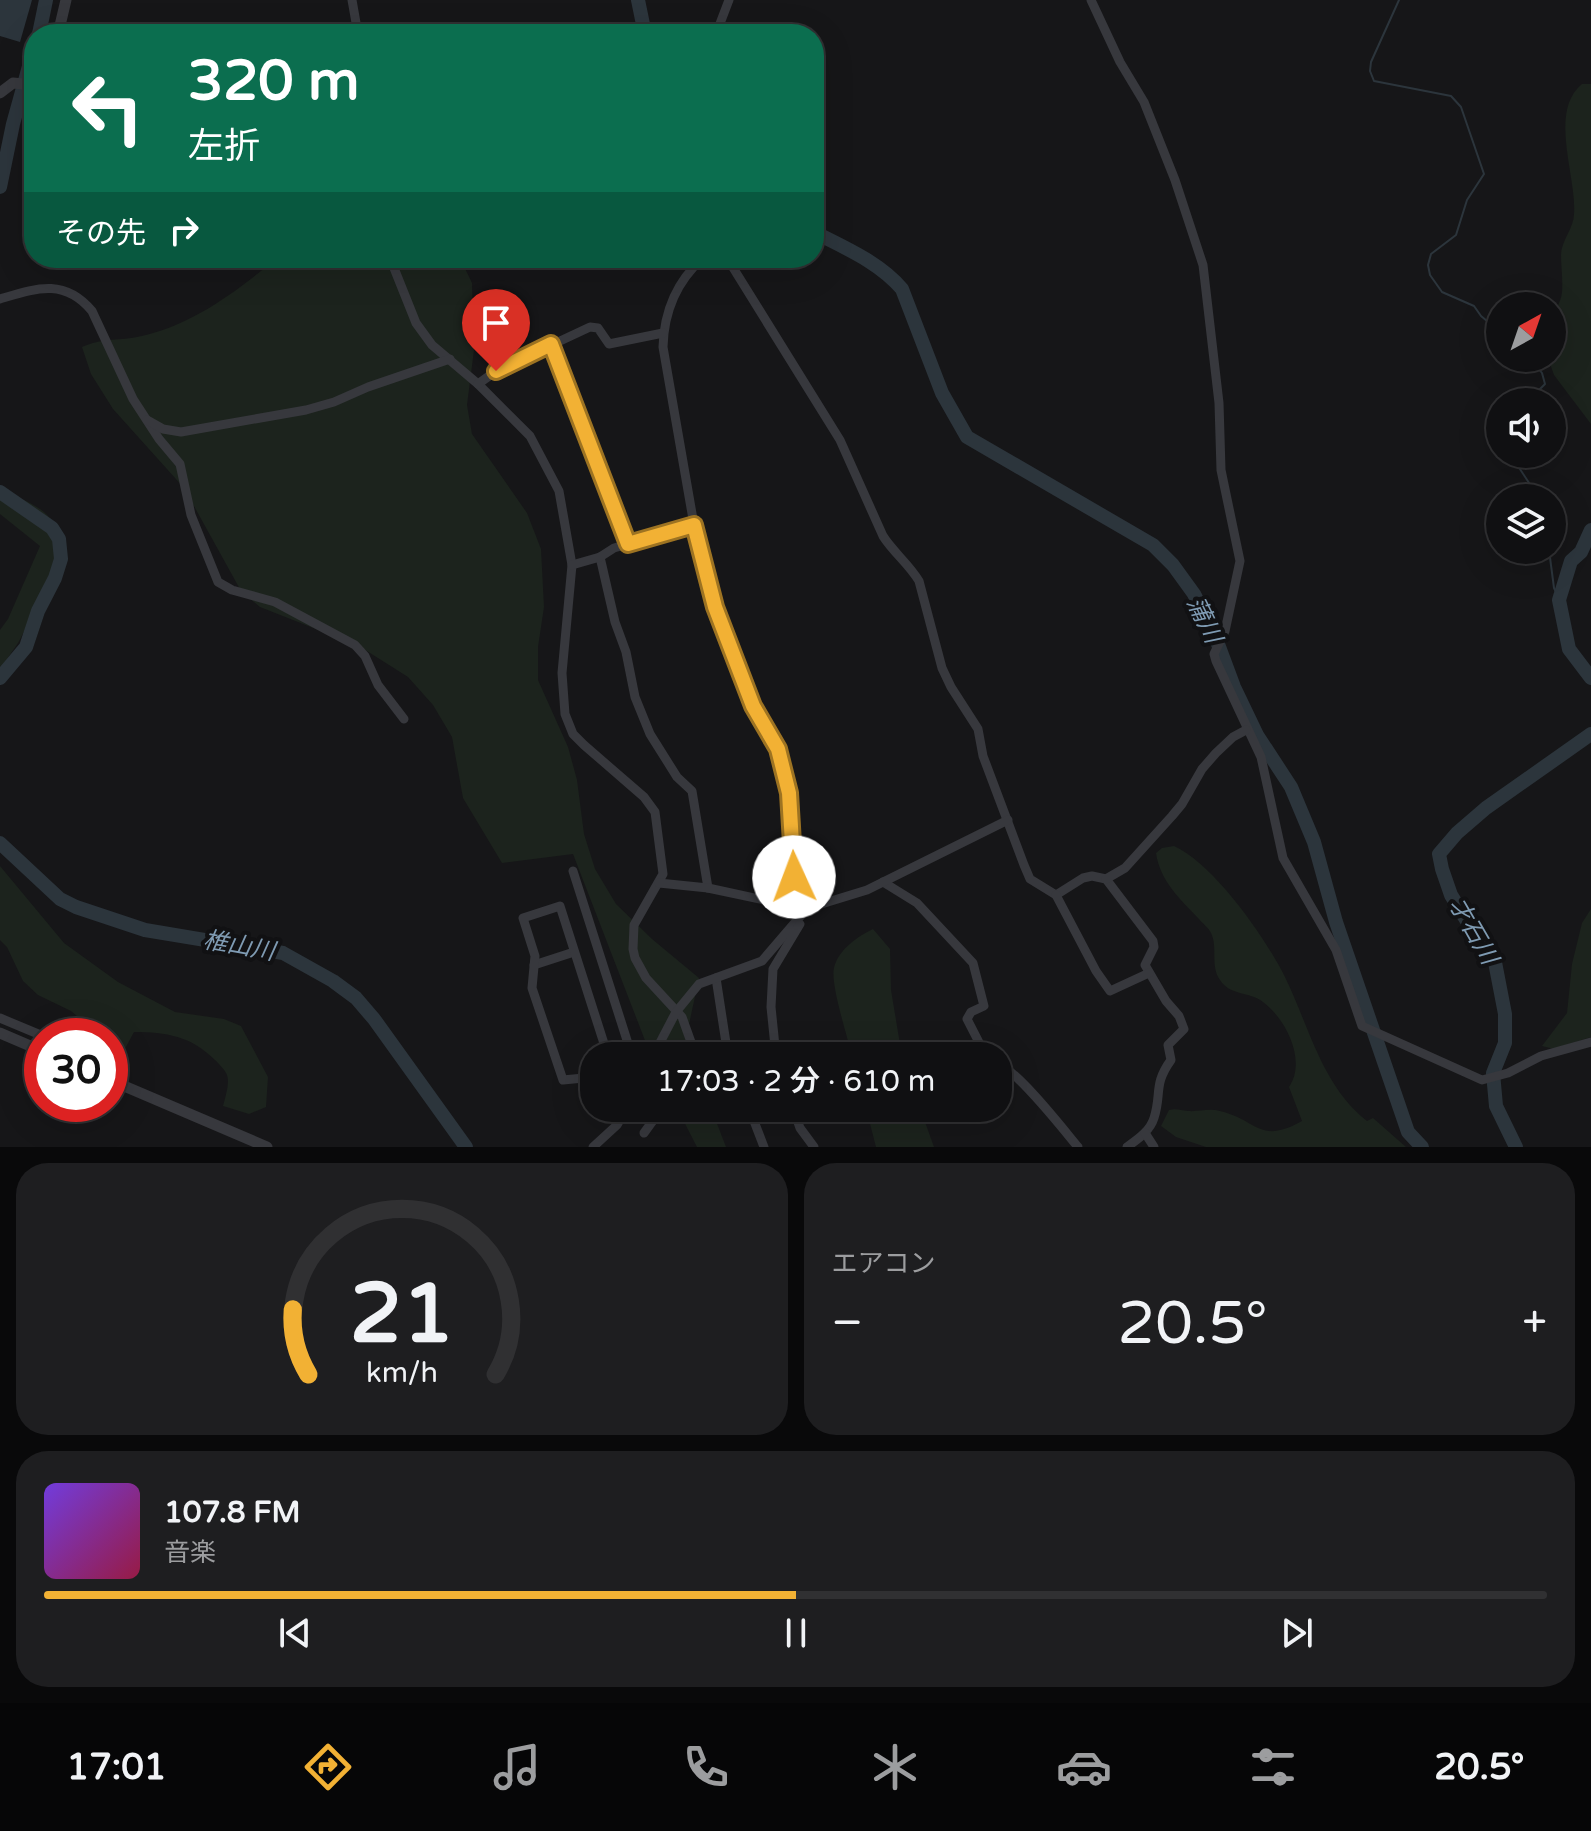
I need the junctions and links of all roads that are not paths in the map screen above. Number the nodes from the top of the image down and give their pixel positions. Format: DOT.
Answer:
graph roads {
  1 [pos="66,0"];
  2 [pos="352,0"];
  3 [pos="729,0"];
  4 [pos="1091,0"];
  5 [pos="60,24"];
  6 [pos="356,24"];
  7 [pos="720,24"];
  8 [pos="24,85"];
  9 [pos="0,93"];
  10 [pos="394,268"];
  11 [pos="694,268"];
  12 [pos="733,268"];
  13 [pos="1,298"];
  14 [pos="663,333"];
  15 [pos="551,344"];
  16 [pos="450,359"];
  17 [pos="478,384"];
  18 [pos="146,420"];
  19 [pos="694,525"];
  20 [pos="628,544"];
  21 [pos="600,557"];
  22 [pos="572,565"];
  23 [pos="404,719"];
  24 [pos="1246,730"];
  25 [pos="1008,820"];
  26 [pos="573,871"];
  27 [pos="1106,879"];
  28 [pos="883,882"];
  29 [pos="659,883"];
  30 [pos="708,888"];
  31 [pos="1056,895"];
  32 [pos="792,906"];
  33 [pos="804,912"];
  34 [pos="574,952"];
  35 [pos="534,965"];
  36 [pos="1149,973"];
  37 [pos="716,978"];
  38 [pos="676,1012"];
  39 [pos="0,1018"];
  40 [pos="24,1028"];
  41 [pos="0,1033"];
  42 [pos="603,1042"];
  43 [pos="628,1042"];
  44 [pos="660,1042"];
  45 [pos="691,1042"];
  46 [pos="726,1042"];
  47 [pos="775,1042"];
  48 [pos="979,1042"];
  49 [pos="1591,1042"];
  50 [pos="24,1043"];
  51 [pos="1012,1074"];
  52 [pos="580,1078"];
  53 [pos="128,1088"];
  54 [pos="619,1122"];
  55 [pos="652,1122"];
  56 [pos="754,1122"];
  57 [pos="798,1122"];
  58 [pos="644,1133"];
  59 [pos="1145,1133"];
  60 [pos="267,1147"];
  61 [pos="593,1147"];
  62 [pos="764,1147"];
  63 [pos="814,1147"];
  64 [pos="1078,1147"];
  65 [pos="1127,1147"];
  66 [pos="1154,1147"];
  1 -- 5 [label="street"];
  2 -- 6 [label="street"];
  3 -- 7 [label="street"];
  4 -- 24 [label="street"];
  8 -- 9 [label="street"];
  10 -- 16 [label="street"];
  11 -- 14 [label="street"];
  12 -- 25 [label="street"];
  13 -- 18 [label="street"];
  14 -- 15 [label="street"];
  14 -- 19 [label="street"];
  15 -- 17 [label="street"];
  15 -- 20 [label="street"];
  16 -- 17 [label="street"];
  16 -- 18 [label="street"];
  17 -- 22 [label="street"];
  18 -- 23 [label="street"];
  19 -- 20 [label="street"];
  19 -- 32 [label="street"];
  20 -- 21 [label="street"];
  21 -- 22 [label="street"];
  21 -- 30 [label="street"];
  22 -- 29 [label="street"];
  24 -- 27 [label="street"];
  24 -- 49 [label="street"];
  25 -- 28 [label="street"];
  25 -- 31 [label="street"];
  26 -- 43 [label="street"];
  27 -- 31 [label="street"];
  27 -- 36 [label="street"];
  28 -- 33 [label="street"];
  28 -- 48 [label="street"];
  29 -- 30 [label="street"];
  29 -- 38 [label="street"];
  30 -- 32 [label="street"];
  31 -- 36 [label="street"];
  32 -- 33 [label="street"];
  33 -- 37 [label="street"];
  33 -- 47 [label="street"];
  34 -- 35 [label="street"];
  34 -- 35 [label="street"];
  34 -- 42 [label="street"];
  35 -- 52 [label="street"];
  36 -- 59 [label="street"];
  37 -- 38 [label="street"];
  37 -- 46 [label="street"];
  38 -- 44 [label="street"];
  38 -- 45 [label="street"];
  39 -- 40 [label="street"];
  41 -- 50 [label="street"];
  51 -- 64 [label="street"];
  53 -- 60 [label="street"];
  54 -- 61 [label="street"];
  55 -- 58 [label="street"];
  56 -- 62 [label="street"];
  57 -- 63 [label="street"];
  59 -- 65 [label="street"];
  59 -- 66 [label="street"];
}
